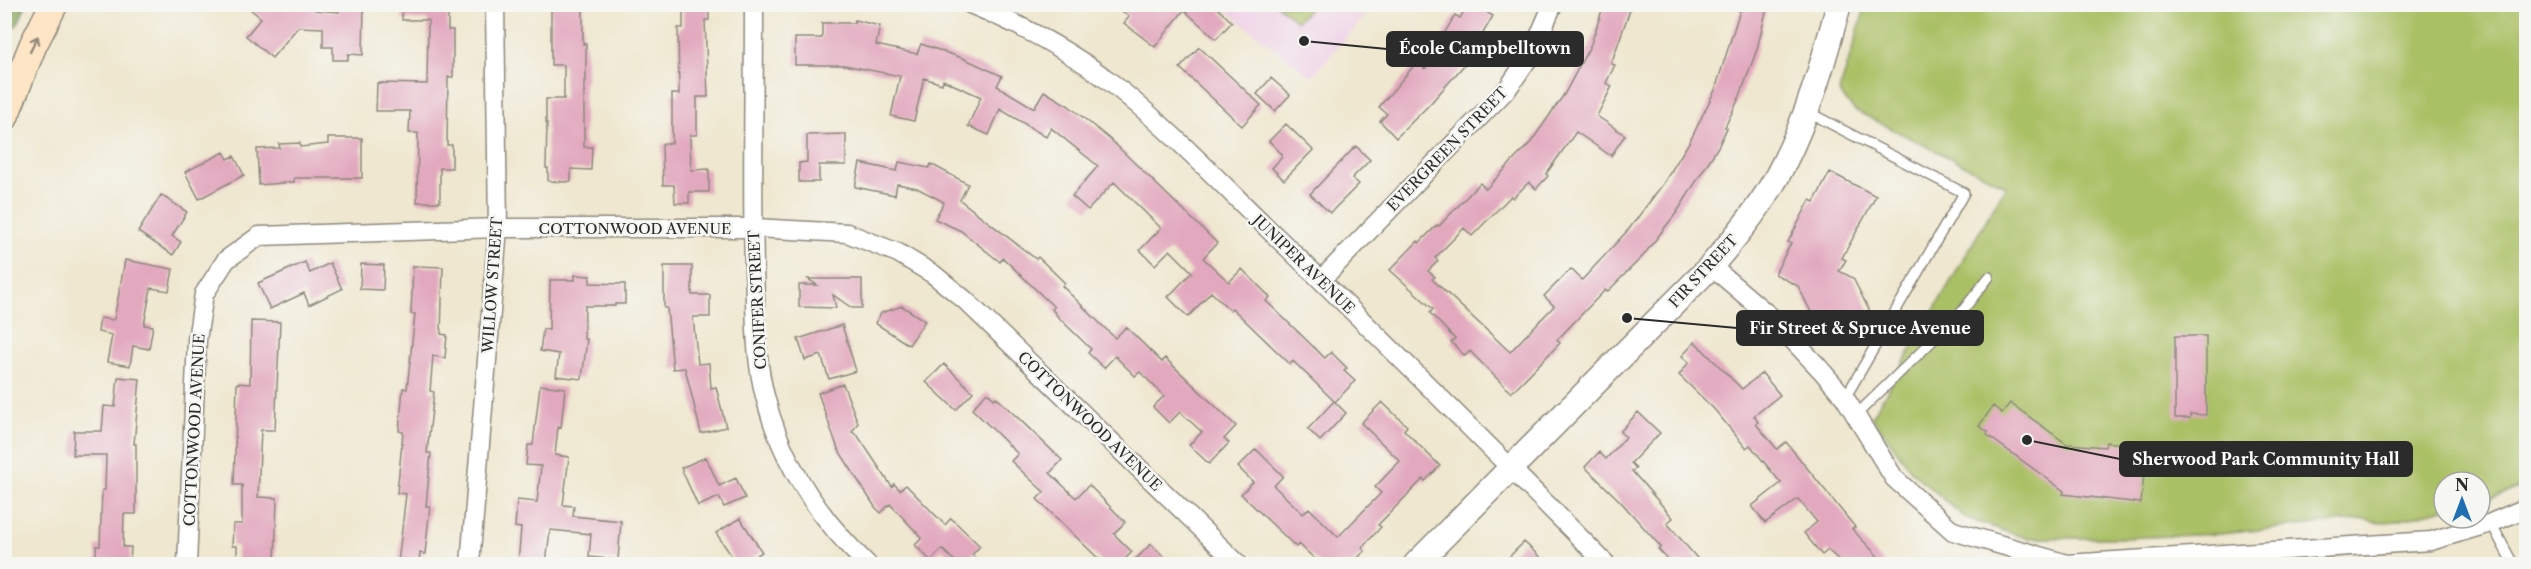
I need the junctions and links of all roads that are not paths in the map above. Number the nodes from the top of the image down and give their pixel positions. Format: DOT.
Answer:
graph roads {
  1 [pos="54,4"];
  2 [pos="495,4"];
  3 [pos="754,4"];
  4 [pos="970,4"];
  5 [pos="1553,4"];
  6 [pos="1839,4"];
  7 [pos="1806,111"];
  8 [pos="4,118"];
  9 [pos="498,228"];
  10 [pos="753,228"];
  11 [pos="1711,266"];
  12 [pos="1989,277"];
  13 [pos="1321,280"];
  14 [pos="1845,399"];
  15 [pos="1855,416"];
  16 [pos="1511,468"];
  17 [pos="2526,508"];
  18 [pos="2492,524"];
  19 [pos="2492,526"];
  20 [pos="2470,530"];
  21 [pos="187,564"];
  22 [pos="470,564"];
  23 [pos="867,564"];
  24 [pos="1239,564"];
  25 [pos="1416,564"];
  26 [pos="1606,564"];
  27 [pos="2513,564"];
  8 -- 1 [label="main road, one-way"];
  2 -- 9 [label="street, WILLOW STREET"];
  3 -- 10 [label="street, CONIFER STREET"];
  4 -- 13 [label="street, JUNIPER AVENUE"];
  5 -- 13 [label="street, EVERGREEN STREET"];
  6 -- 7 [label="street, FIR STREET"];
  7 -- 11 [label="street, FIR STREET"];
  7 -- 14 [label="lane"];
  9 -- 10 [label="street, COTTONWOOD AVENUE"];
  9 -- 21 [label="street, COTTONWOOD AVENUE"];
  9 -- 22 [label="street, WILLOW STREET"];
  10 -- 23 [label="street, CONIFER STREET"];
  10 -- 24 [label="street, COTTONWOOD AVENUE"];
  11 -- 14 [label="street"];
  11 -- 16 [label="street, FIR STREET"];
  12 -- 15 [label="lane"];
  13 -- 16 [label="street, JUNIPER AVENUE"];
  14 -- 15 [label="street"];
  15 -- 20 [label="street"];
  16 -- 25 [label="street, FIR STREET"];
  16 -- 26 [label="street, JUNIPER AVENUE"];
  17 -- 18 [label="street"];
  19 -- 27 [label="lane"];
}
